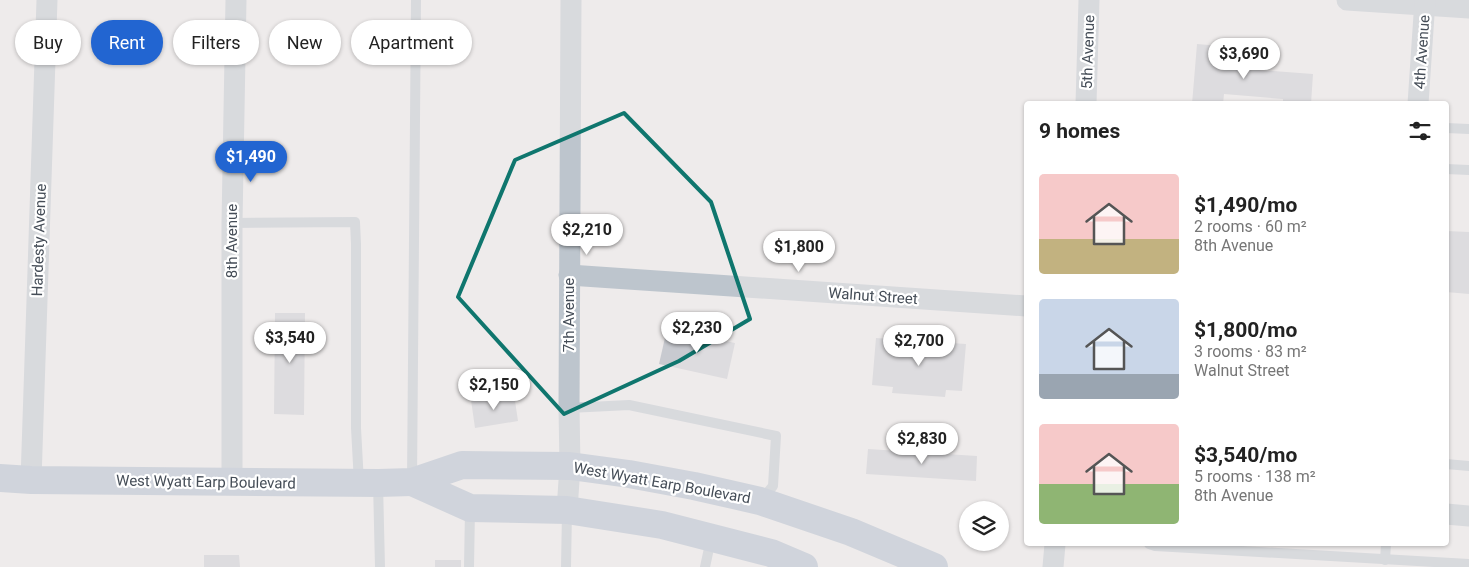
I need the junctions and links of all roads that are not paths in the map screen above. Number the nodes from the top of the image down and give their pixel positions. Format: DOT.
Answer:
graph roads {
  1 [pos="47,0"];
  2 [pos="236,0"];
  3 [pos="416,0"];
  4 [pos="571,0"];
  5 [pos="1089,0"];
  6 [pos="1348,0"];
  7 [pos="1425,3"];
  8 [pos="1469,8"];
  9 [pos="1086,101"];
  10 [pos="1418,101"];
  11 [pos="1449,128"];
  12 [pos="1469,129"];
  13 [pos="1449,169"];
  14 [pos="1469,170"];
  15 [pos="232,223"];
  16 [pos="569,275"];
  17 [pos="1024,306"];
  18 [pos="569,408"];
  19 [pos="1449,464"];
  20 [pos="570,466"];
  21 [pos="1469,466"];
  22 [pos="0,478"];
  23 [pos="31,480"];
  24 [pos="232,482"];
  25 [pos="412,482"];
  26 [pos="369,483"];
  27 [pos="760,501"];
  28 [pos="470,508"];
  29 [pos="567,510"];
  30 [pos="1449,514"];
  31 [pos="1469,516"];
  32 [pos="712,536"];
  33 [pos="1055,546"];
  34 [pos="1155,546"];
  35 [pos="1386,546"];
  36 [pos="1385,560"];
  37 [pos="1469,564"];
  38 [pos="380,567"];
  39 [pos="469,567"];
  40 [pos="566,567"];
  41 [pos="705,567"];
  42 [pos="804,567"];
  43 [pos="934,567"];
  44 [pos="1053,567"];
  1 -- 23 [label="street, Hardesty Avenue"];
  2 -- 15 [label="street, 8th Avenue"];
  3 -- 25 [label="lane"];
  4 -- 16 [label="street, 7th Avenue"];
  5 -- 9 [label="street, 5th Avenue"];
  6 -- 7 [label="street"];
  7 -- 8 [label="street"];
  7 -- 10 [label="street, 4th Avenue"];
  11 -- 12 [label="lane"];
  13 -- 14 [label="lane"];
  15 -- 24 [label="street, 8th Avenue"];
  15 -- 26 [label="lane"];
  16 -- 17 [label="street, Walnut Street"];
  16 -- 18 [label="street, 7th Avenue"];
  18 -- 20 [label="street, 7th Avenue"];
  18 -- 27 [label="lane"];
  19 -- 21 [label="lane"];
  20 -- 25 [label="main road, West Wyatt Earp Boulevard"];
  20 -- 27 [label="main road, West Wyatt Earp Boulevard"];
  20 -- 29 [label="street, 7th Avenue"];
  22 -- 23 [label="main road, West Wyatt Earp Boulevard"];
  23 -- 24 [label="main road, West Wyatt Earp Boulevard"];
  24 -- 26 [label="main road, West Wyatt Earp Boulevard"];
  25 -- 26 [label="main road, West Wyatt Earp Boulevard"];
  25 -- 28 [label="main road, West Wyatt Earp Boulevard"];
  26 -- 38 [label="lane"];
  27 -- 43 [label="main road, West Wyatt Earp Boulevard"];
  28 -- 29 [label="main road, West Wyatt Earp Boulevard"];
  28 -- 39 [label="lane"];
  29 -- 32 [label="main road, West Wyatt Earp Boulevard"];
  29 -- 40 [label="lane"];
  30 -- 31 [label="street"];
  32 -- 41 [label="lane"];
  32 -- 42 [label="main road, West Wyatt Earp Boulevard"];
  33 -- 44 [label="street"];
  34 -- 36 [label="lane"];
  35 -- 36 [label="lane"];
  36 -- 37 [label="lane"];
}
